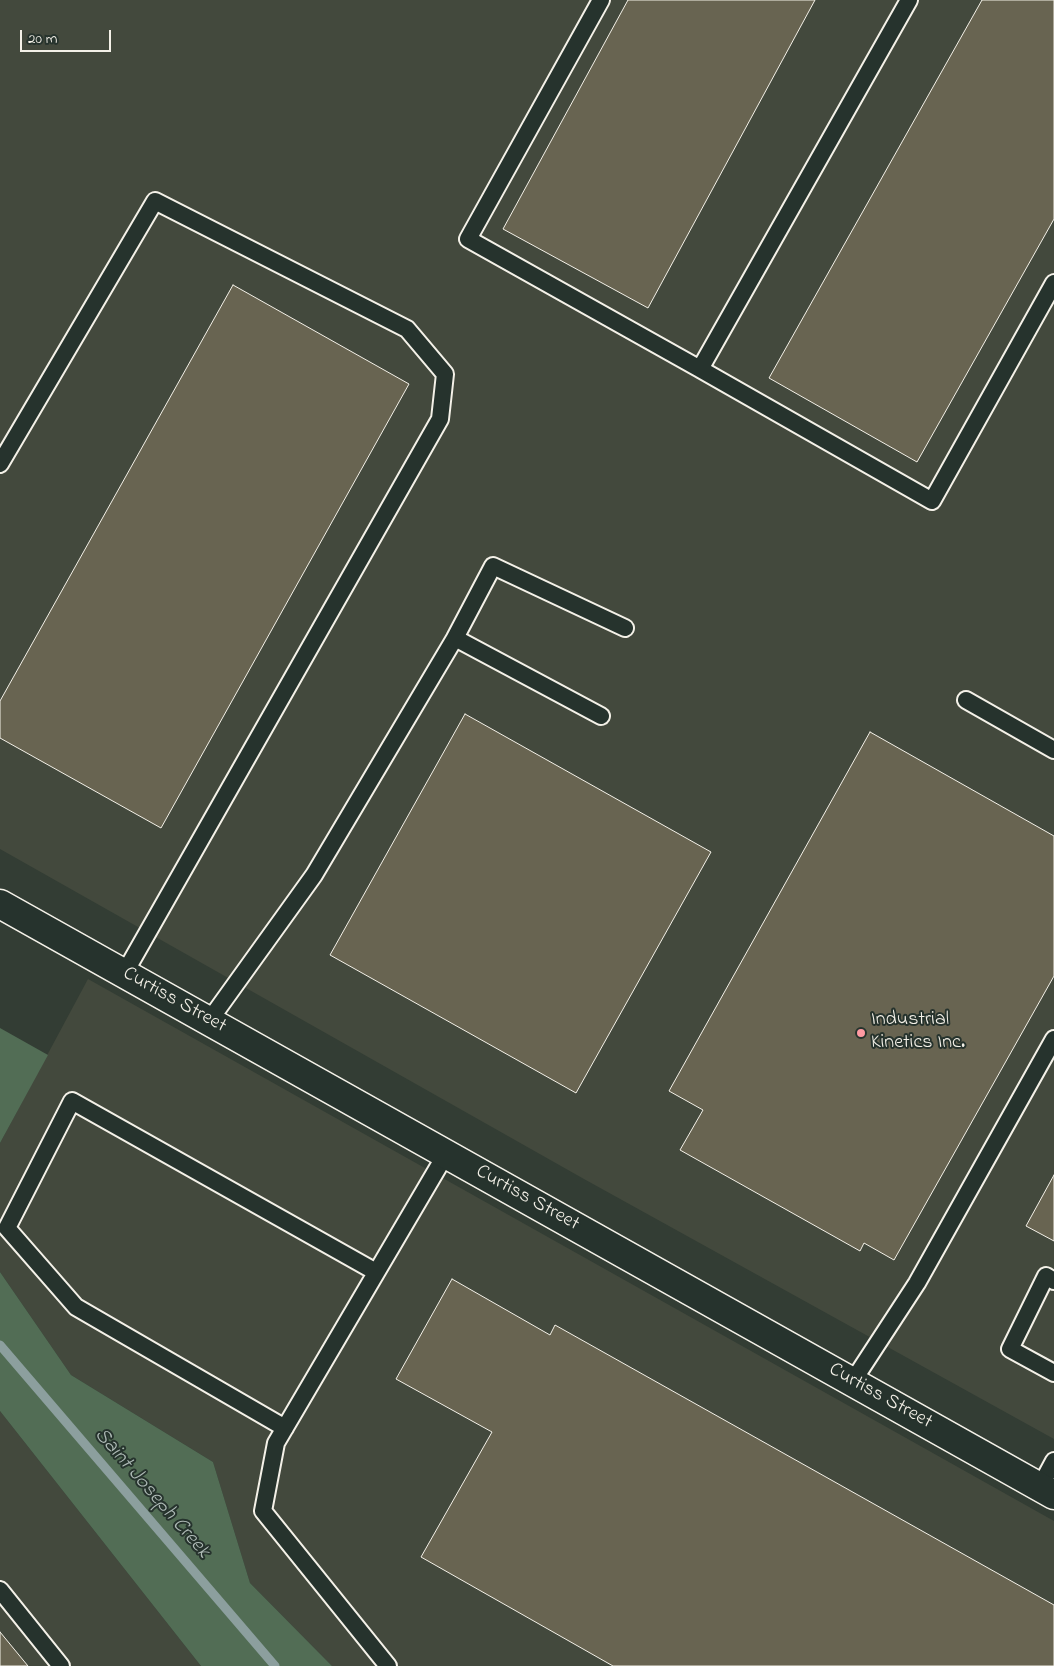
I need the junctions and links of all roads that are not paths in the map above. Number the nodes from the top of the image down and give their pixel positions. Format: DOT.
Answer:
graph roads {
  1 [pos="601,0"];
  2 [pos="908,0"];
  3 [pos="1054,283"];
  4 [pos="700,369"];
  5 [pos="0,464"];
  6 [pos="625,628"];
  7 [pos="455,638"];
  8 [pos="966,700"];
  9 [pos="600,716"];
  10 [pos="1054,750"];
  11 [pos="0,904"];
  12 [pos="124,974"];
  13 [pos="209,1021"];
  14 [pos="1054,1039"];
  15 [pos="446,1154"];
  16 [pos="376,1272"];
  17 [pos="1054,1281"];
  18 [pos="1054,1373"];
  19 [pos="853,1381"];
  20 [pos="285,1428"];
  21 [pos="1054,1461"];
  22 [pos="1047,1491"];
  23 [pos="0,1590"];
  24 [pos="61,1666"];
  25 [pos="388,1666"];
  1 -- 4 [label="lane"];
  2 -- 4 [label="lane"];
  3 -- 4 [label="lane"];
  5 -- 12 [label="lane"];
  6 -- 7 [label="lane"];
  7 -- 9 [label="lane"];
  7 -- 13 [label="lane"];
  8 -- 10 [label="lane"];
  11 -- 12 [label="street, Curtiss Street"];
  12 -- 13 [label="street, Curtiss Street"];
  13 -- 15 [label="street, Curtiss Street"];
  14 -- 19 [label="lane"];
  15 -- 16 [label="lane"];
  15 -- 19 [label="street, Curtiss Street"];
  16 -- 20 [label="lane"];
  16 -- 20 [label="lane"];
  17 -- 18 [label="lane"];
  19 -- 22 [label="street, Curtiss Street"];
  20 -- 25 [label="lane"];
  21 -- 22 [label="lane"];
  23 -- 24 [label="lane"];
}
